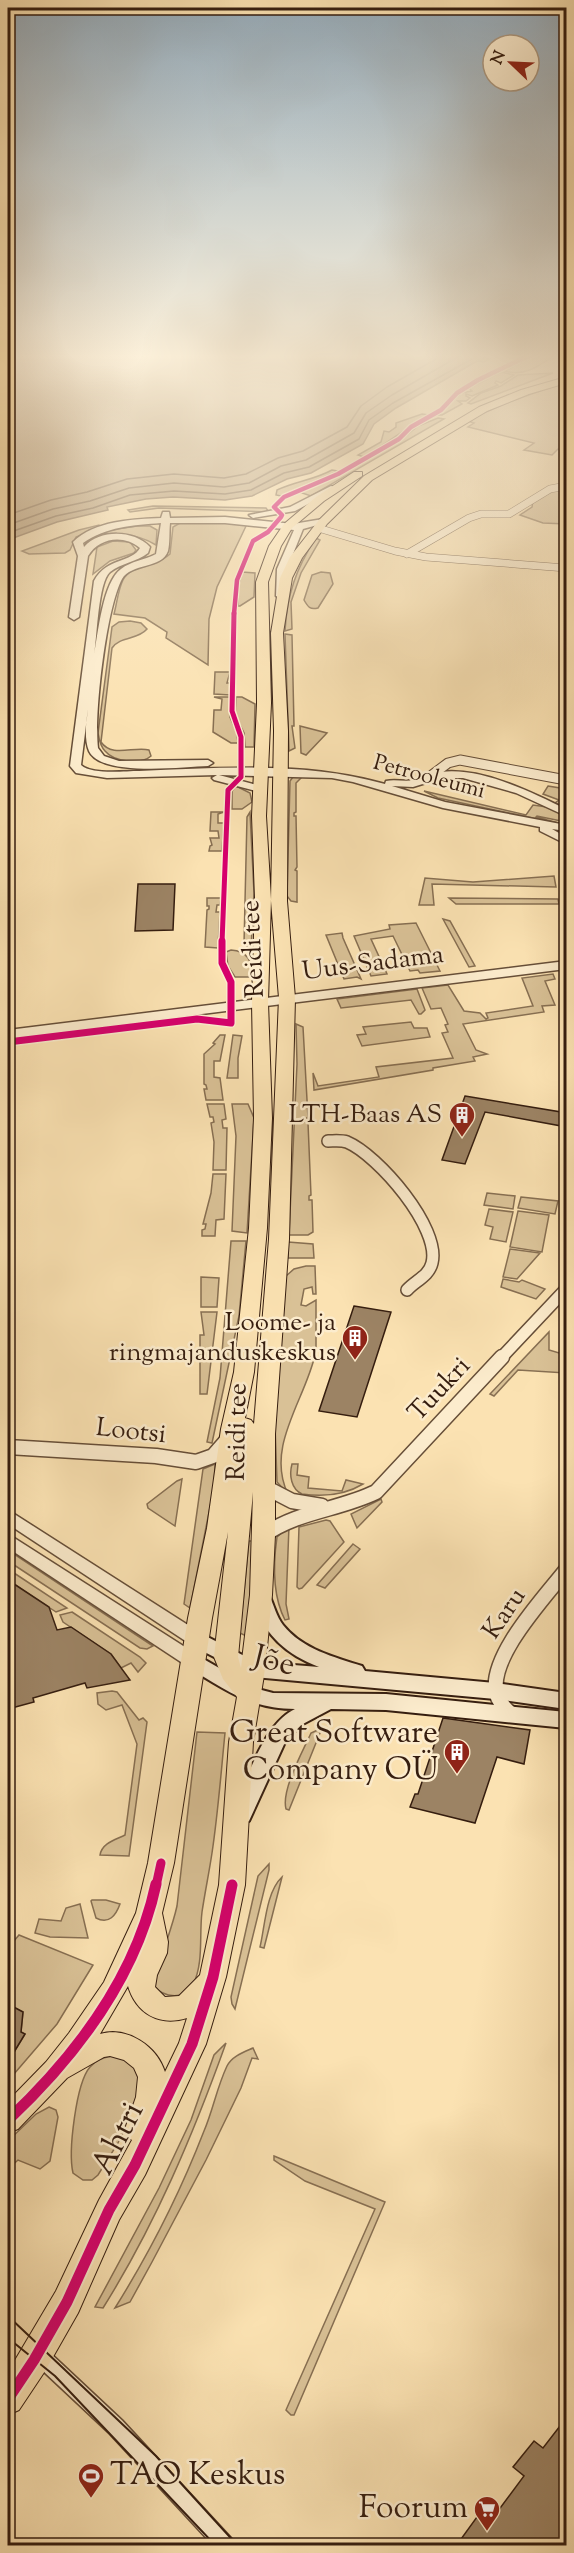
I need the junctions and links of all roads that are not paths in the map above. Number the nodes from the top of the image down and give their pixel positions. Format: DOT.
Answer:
graph roads {
  1 [pos="359,474"];
  2 [pos="374,474"];
  3 [pos="341,485"];
  4 [pos="567,486"];
  5 [pos="132,516"];
  6 [pos="250,516"];
  7 [pos="166,517"];
  8 [pos="295,523"];
  9 [pos="317,525"];
  10 [pos="407,554"];
  11 [pos="83,556"];
  12 [pos="567,568"];
  13 [pos="281,599"];
  14 [pos="94,615"];
  15 [pos="74,617"];
  16 [pos="107,618"];
  17 [pos="260,768"];
  18 [pos="281,769"];
  19 [pos="182,775"];
  20 [pos="567,780"];
  21 [pos="424,781"];
  22 [pos="260,789"];
  23 [pos="423,799"];
  24 [pos="567,813"];
  25 [pos="531,822"];
  26 [pos="567,828"];
  27 [pos="567,841"];
  28 [pos="567,965"];
  29 [pos="287,998"];
  30 [pos="260,1002"];
  31 [pos="8,1034"];
  32 [pos="328,1141"];
  33 [pos="567,1289"];
  34 [pos="407,1290"];
  35 [pos="244,1372"];
  36 [pos="232,1429"];
  37 [pos="8,1447"];
  38 [pos="265,1487"];
  39 [pos="338,1506"];
  40 [pos="8,1516"];
  41 [pos="264,1535"];
  42 [pos="8,1540"];
  43 [pos="567,1570"];
  44 [pos="261,1595"];
  45 [pos="195,1650"];
  46 [pos="232,1669"];
  47 [pos="390,1682"];
  48 [pos="495,1691"];
  49 [pos="248,1694"];
  50 [pos="567,1701"];
  51 [pos="331,1702"];
  52 [pos="186,1703"];
  53 [pos="511,1714"];
  54 [pos="567,1720"];
  55 [pos="236,1829"];
  56 [pos="149,1913"];
  57 [pos="213,1977"];
  58 [pos="56,2071"];
  59 [pos="8,2120"];
  60 [pos="109,2210"];
  61 [pos="38,2354"];
  62 [pos="8,2399"];
  63 [pos="226,2546"];
  1 -- 3 [label="main road, Reidi tee"];
  2 -- 9 [label="main road, Reidi tee"];
  3 -- 6 [label="street"];
  3 -- 8 [label="main road, Reidi tee"];
  4 -- 10 [label="street"];
  5 -- 7 [label="street"];
  6 -- 7 [label="street"];
  6 -- 8 [label="street"];
  7 -- 8 [label="street"];
  7 -- 11 [label="street"];
  7 -- 16 [label="street"];
  8 -- 9 [label="street"];
  8 -- 13 [label="street"];
  8 -- 17 [label="main road, Reidi tee"];
  9 -- 10 [label="street"];
  9 -- 13 [label="main road, Reidi tee"];
  10 -- 12 [label="street"];
  11 -- 14 [label="street"];
  11 -- 15 [label="street"];
  13 -- 18 [label="main road, Reidi tee"];
  14 -- 16 [label="street"];
  14 -- 19 [label="street"];
  16 -- 17 [label="street"];
  17 -- 18 [label="street"];
  17 -- 19 [label="street"];
  17 -- 22 [label="main road, Reidi tee"];
  18 -- 21 [label="street, Petrooleumi"];
  18 -- 23 [label="street, Petrooleumi"];
  18 -- 29 [label="main road, Reidi tee"];
  19 -- 22 [label="street"];
  20 -- 21 [label="street, Petrooleumi"];
  21 -- 23 [label="street"];
  21 -- 24 [label="street"];
  22 -- 30 [label="main road, Reidi tee"];
  23 -- 25 [label="street, Petrooleumi"];
  25 -- 26 [label="street, Petrooleumi"];
  25 -- 27 [label="street"];
  28 -- 29 [label="street, Uus-Sadama"];
  29 -- 30 [label="street, Uus-Sadama"];
  29 -- 38 [label="main road, Reidi tee"];
  30 -- 31 [label="street, Uus-Sadama"];
  30 -- 35 [label="main road, Reidi tee"];
  32 -- 34 [label="street"];
  33 -- 39 [label="street, Tuukri"];
  35 -- 36 [label="main road, Reidi tee"];
  35 -- 46 [label="main road"];
  36 -- 37 [label="street, Lootsi"];
  36 -- 45 [label="main road, Reidi tee"];
  38 -- 39 [label="street, Tuukri"];
  38 -- 41 [label="main road, Reidi tee"];
  39 -- 41 [label="street, Tuukri"];
  40 -- 45 [label="street, Jõe"];
  41 -- 44 [label="main road, Reidi tee"];
  42 -- 45 [label="street, Jõe"];
  43 -- 48 [label="street, Karu"];
  44 -- 46 [label="main road, Reidi tee"];
  44 -- 47 [label="main road"];
  45 -- 46 [label="main road, Jõe"];
  45 -- 52 [label="main road"];
  46 -- 47 [label="main road, Jõe"];
  46 -- 49 [label="main road"];
  46 -- 52 [label="main road"];
  47 -- 48 [label="main road, Jõe"];
  48 -- 50 [label="main road, Jõe"];
  48 -- 53 [label="street"];
  49 -- 51 [label="main road, Jõe"];
  49 -- 55 [label="main road, Ahtri"];
  51 -- 53 [label="main road, Jõe"];
  51 -- 55 [label="main road"];
  52 -- 56 [label="main road"];
  53 -- 54 [label="main road, Jõe"];
  55 -- 57 [label="main road, Ahtri"];
  56 -- 57 [label="main road"];
  56 -- 58 [label="main road"];
  57 -- 60 [label="main road, Ahtri"];
  58 -- 59 [label="main road"];
  58 -- 60 [label="main road"];
  60 -- 61 [label="main road, Ahtri"];
  61 -- 62 [label="main road, Ahtri"];
  61 -- 63 [label="street"];
}
